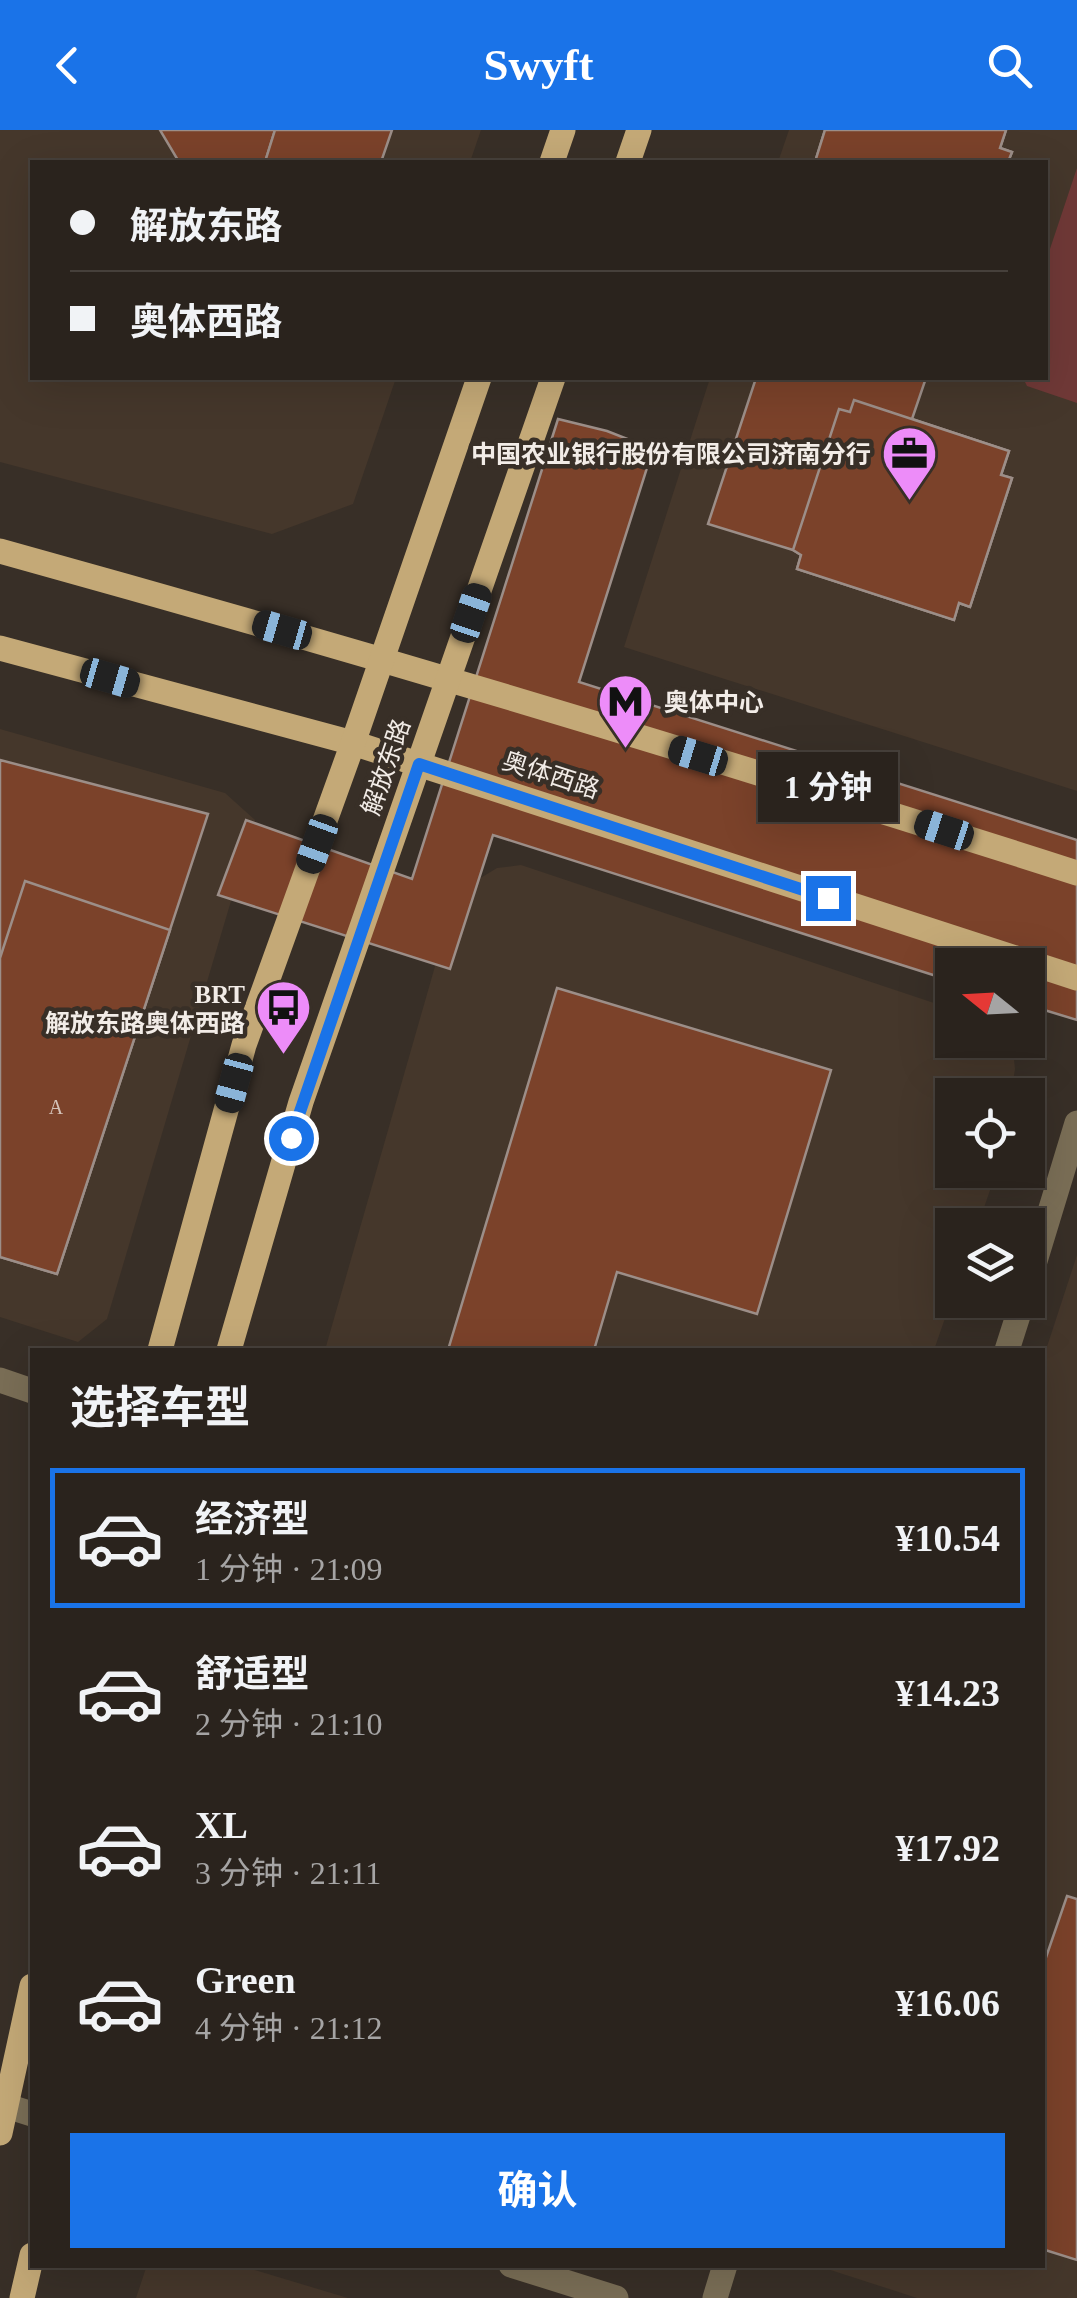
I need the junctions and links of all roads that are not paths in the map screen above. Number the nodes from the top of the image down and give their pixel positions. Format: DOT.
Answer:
graph roads {
  1 [pos="564,130"];
  2 [pos="639,130"];
  3 [pos="553,160"];
  4 [pos="629,160"];
  5 [pos="478,380"];
  6 [pos="552,380"];
  7 [pos="0,552"];
  8 [pos="0,648"];
  9 [pos="382,660"];
  10 [pos="448,681"];
  11 [pos="354,743"];
  12 [pos="419,764"];
  13 [pos="1077,873"];
  14 [pos="1077,978"];
  15 [pos="1077,1124"];
  16 [pos="1045,1228"];
  17 [pos="1017,1318"];
  18 [pos="161,1348"];
  19 [pos="230,1348"];
  20 [pos="1008,1348"];
  21 [pos="0,1380"];
  22 [pos="30,1390"];
  23 [pos="30,1994"];
  24 [pos="3,2105"];
  25 [pos="30,2113"];
  26 [pos="0,2132"];
  27 [pos="30,2264"];
  28 [pos="521,2268"];
  29 [pos="724,2268"];
  30 [pos="22,2298"];
  31 [pos="616,2298"];
  32 [pos="715,2298"];
  1 -- 3 [label="main road"];
  2 -- 4 [label="main road"];
  5 -- 9 [label="main road, 解放东路"];
  6 -- 10 [label="main road, 解放东路"];
  7 -- 9 [label="main road"];
  8 -- 11 [label="main road, 奥体西路"];
  9 -- 10 [label="main road"];
  9 -- 11 [label="main road, 解放东路"];
  10 -- 12 [label="main road, 解放东路"];
  10 -- 13 [label="main road"];
  11 -- 12 [label="main road, 奥体西路"];
  11 -- 18 [label="main road, 解放东路"];
  12 -- 14 [label="main road, 奥体西路"];
  12 -- 19 [label="main road, 解放东路"];
  15 -- 16 [label="street"];
  17 -- 20 [label="street"];
  21 -- 22 [label="street"];
  23 -- 24 [label="main road"];
  24 -- 25 [label="street"];
  24 -- 26 [label="main road"];
  27 -- 30 [label="main road"];
  28 -- 31 [label="street"];
  29 -- 32 [label="street"];
}
